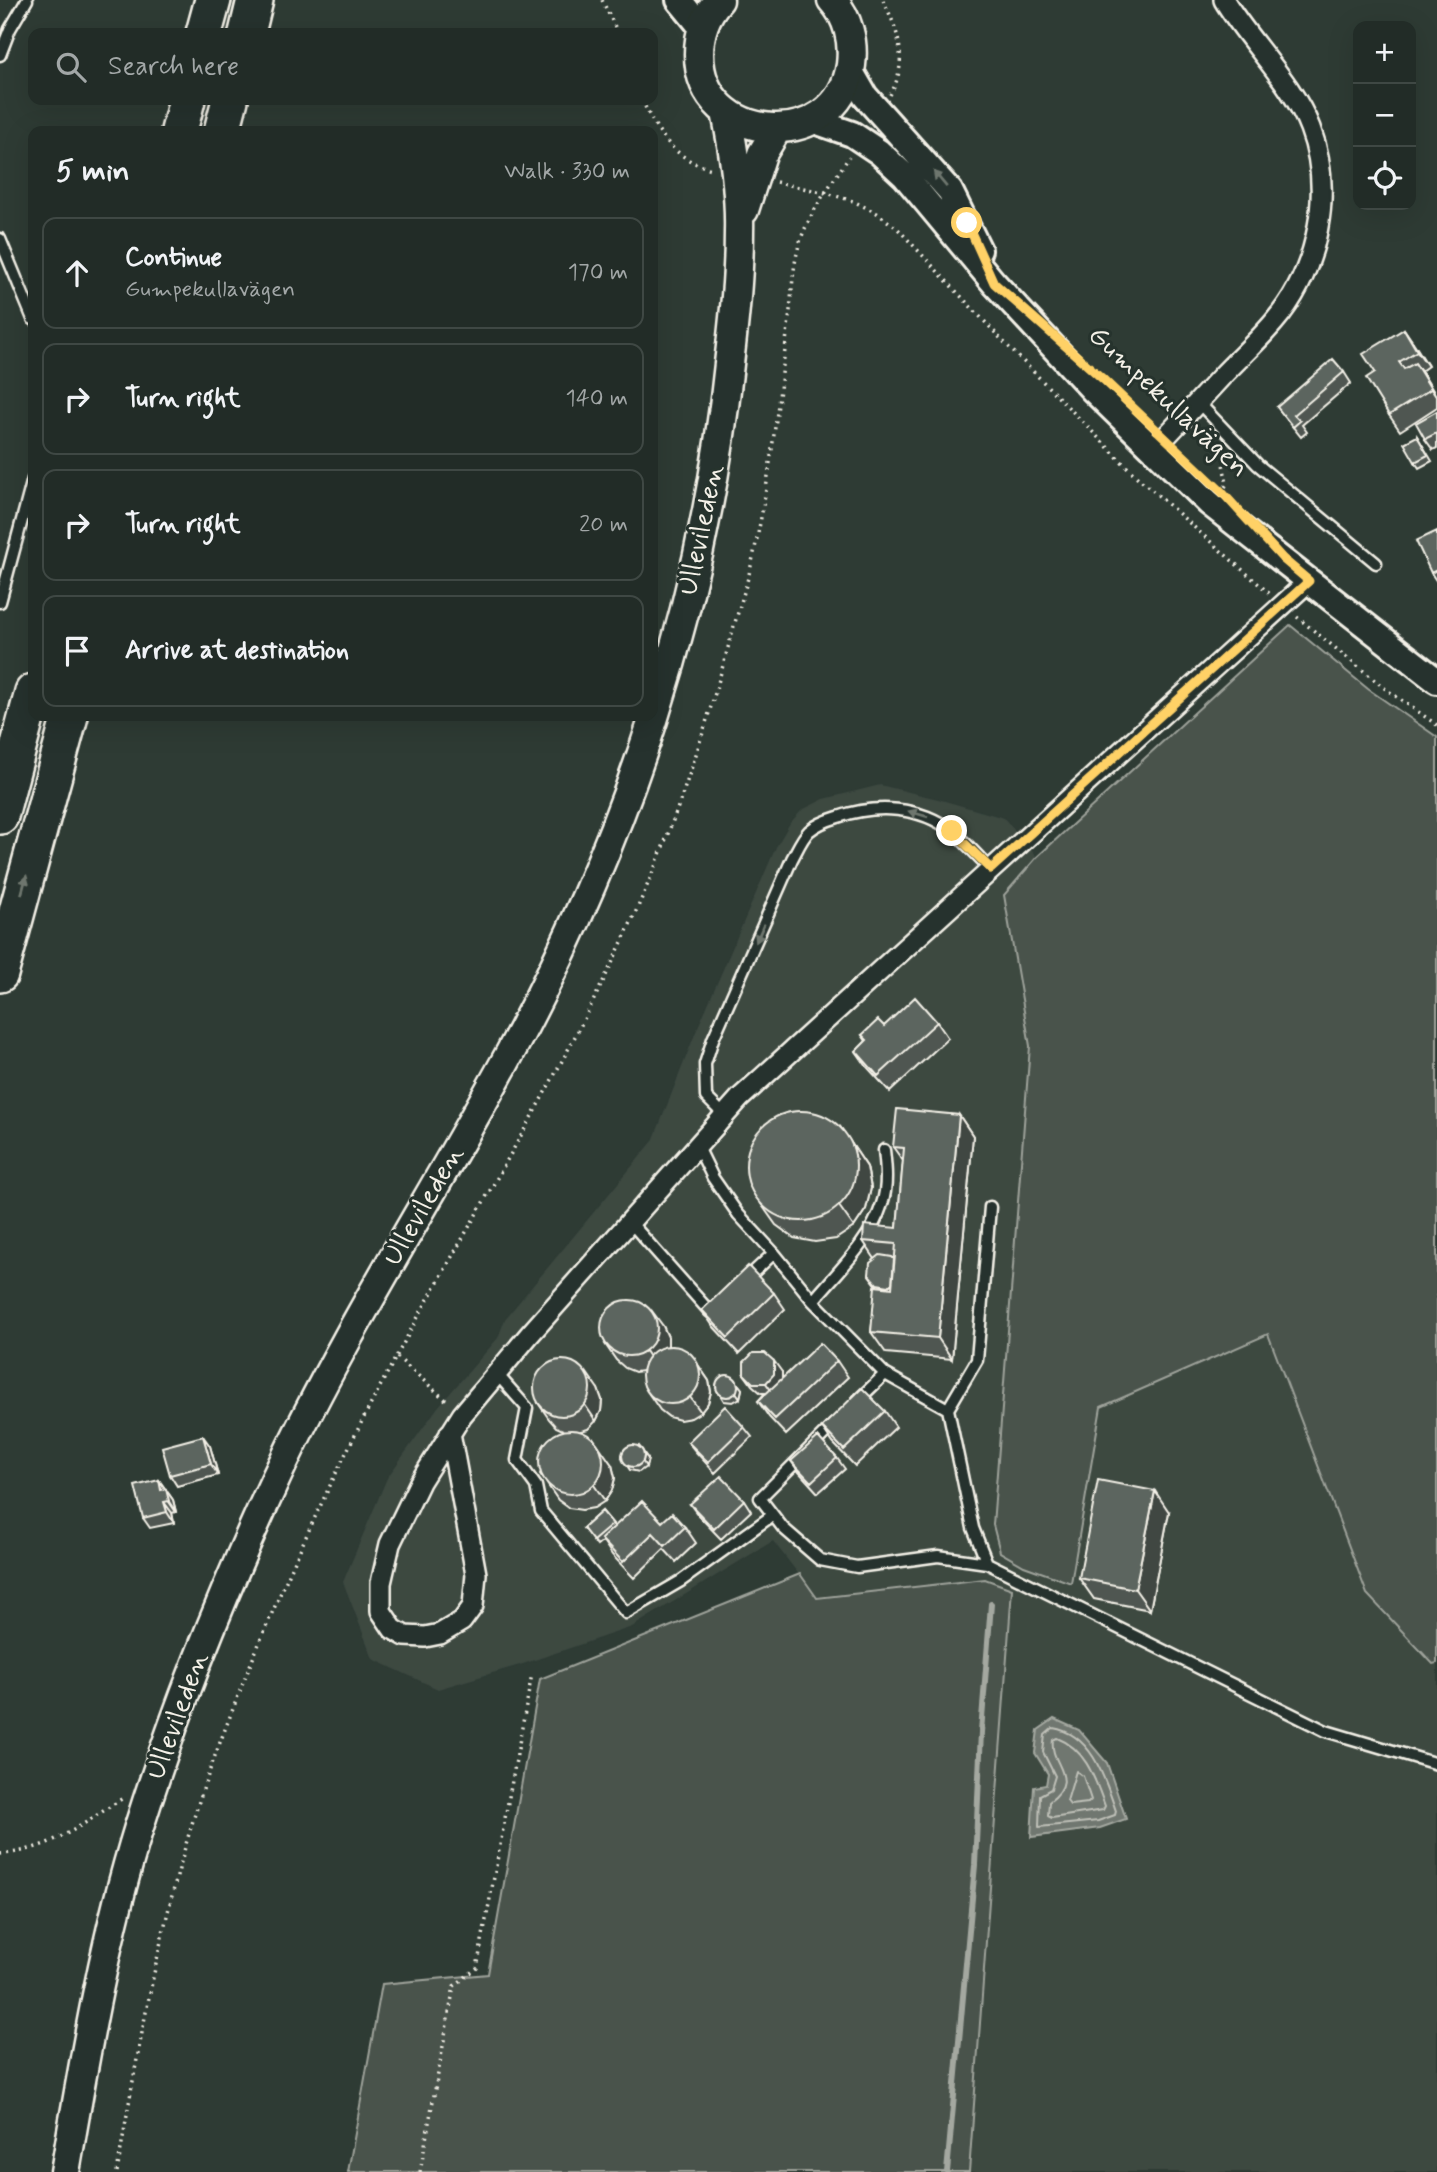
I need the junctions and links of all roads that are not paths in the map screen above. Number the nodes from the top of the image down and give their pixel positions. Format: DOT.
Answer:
graph roads {
  1 [pos="26,0"];
  2 [pos="213,0"];
  3 [pos="255,0"];
  4 [pos="679,0"];
  5 [pos="719,0"];
  6 [pos="1224,0"];
  7 [pos="834,1"];
  8 [pos="205,28"];
  9 [pos="248,28"];
  10 [pos="702,28"];
  11 [pos="0,55"];
  12 [pos="850,71"];
  13 [pos="186,105"];
  14 [pos="229,105"];
  15 [pos="726,112"];
  16 [pos="812,120"];
  17 [pos="180,126"];
  18 [pos="223,126"];
  19 [pos="777,129"];
  20 [pos="739,229"];
  21 [pos="0,239"];
  22 [pos="1000,289"];
  23 [pos="28,307"];
  24 [pos="1198,402"];
  25 [pos="1158,444"];
  26 [pos="28,498"];
  27 [pos="1376,563"];
  28 [pos="1309,581"];
  29 [pos="0,602"];
  30 [pos="1437,681"];
  31 [pos="658,703"];
  32 [pos="28,711"];
  33 [pos="69,721"];
  34 [pos="652,721"];
  35 [pos="0,816"];
  36 [pos="991,869"];
  37 [pos="0,974"];
  38 [pos="724,1115"];
  39 [pos="697,1144"];
  40 [pos="884,1150"];
  41 [pos="989,1207"];
  42 [pos="630,1222"];
  43 [pos="774,1253"];
  44 [pos="738,1287"];
  45 [pos="813,1301"];
  46 [pos="719,1303"];
  47 [pos="497,1374"];
  48 [pos="885,1374"];
  49 [pos="948,1409"];
  50 [pos="450,1433"];
  51 [pos="774,1515"];
  52 [pos="987,1563"];
  53 [pos="1437,1764"];
  54 [pos="65,2172"];
  1 -- 11 [label="lane"];
  2 -- 8 [label="highway"];
  3 -- 9 [label="highway"];
  4 -- 10 [label="street"];
  5 -- 10 [label="main road"];
  6 -- 24 [label="street"];
  7 -- 12 [label="main road"];
  10 -- 15 [label="main road"];
  12 -- 16 [label="main road"];
  22 -- 12 [label="street, Gumpekullavägen, one-way"];
  13 -- 17 [label="highway"];
  14 -- 18 [label="highway"];
  15 -- 19 [label="main road"];
  15 -- 20 [label="main road, Ullevileden"];
  16 -- 19 [label="main road"];
  16 -- 22 [label="street, Gumpekullavägen"];
  19 -- 20 [label="main road, Ullevileden"];
  20 -- 31 [label="main road, Ullevileden"];
  21 -- 23 [label="lane"];
  22 -- 25 [label="street, Gumpekullavägen"];
  24 -- 25 [label="street"];
  24 -- 27 [label="lane"];
  25 -- 28 [label="street, Gumpekullavägen"];
  26 -- 29 [label="lane"];
  28 -- 30 [label="street, Gumpekullavägen"];
  28 -- 36 [label="street"];
  32 -- 35 [label="highway"];
  37 -- 33 [label="highway, one-way"];
  34 -- 54 [label="main road, Ullevileden"];
  36 -- 38 [label="street"];
  36 -- 38 [label="lane, one-way"];
  38 -- 39 [label="street"];
  39 -- 42 [label="street"];
  39 -- 43 [label="lane"];
  40 -- 45 [label="lane"];
  41 -- 49 [label="lane"];
  42 -- 46 [label="lane"];
  42 -- 47 [label="street"];
  43 -- 44 [label="lane"];
  43 -- 45 [label="lane"];
  45 -- 48 [label="lane"];
  47 -- 50 [label="street"];
  47 -- 51 [label="lane"];
  48 -- 49 [label="lane"];
  48 -- 51 [label="lane"];
  49 -- 52 [label="lane"];
  50 -- 50 [label="street"];
  51 -- 52 [label="lane"];
  52 -- 53 [label="lane"];
}
